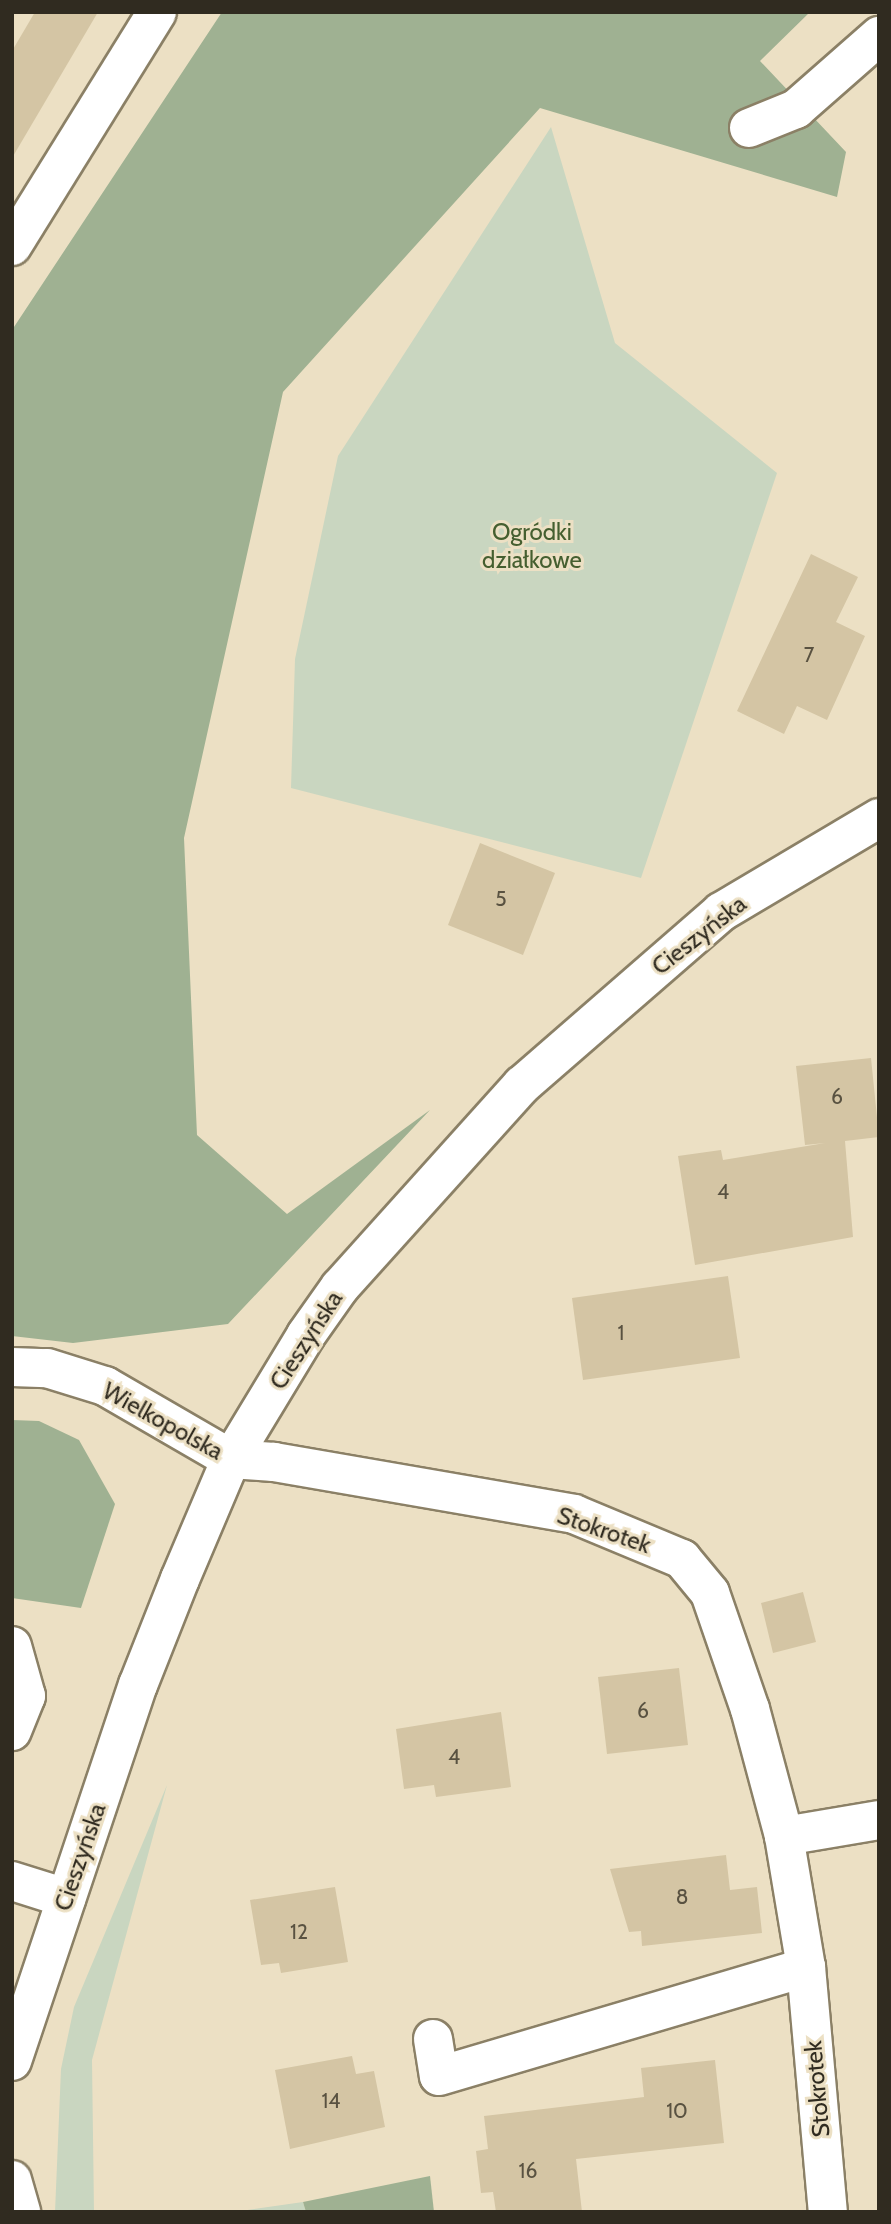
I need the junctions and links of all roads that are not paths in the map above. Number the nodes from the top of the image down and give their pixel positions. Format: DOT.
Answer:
graph roads {
  1 [pos="157,12"];
  2 [pos="879,36"];
  3 [pos="749,128"];
  4 [pos="12,246"];
  5 [pos="879,818"];
  6 [pos="12,1367"];
  7 [pos="231,1459"];
  8 [pos="12,1646"];
  9 [pos="12,1731"];
  10 [pos="879,1820"];
  11 [pos="784,1836"];
  12 [pos="12,1881"];
  13 [pos="66,1898"];
  14 [pos="806,1967"];
  15 [pos="433,2039"];
  16 [pos="12,2061"];
  17 [pos="12,2180"];
  18 [pos="21,2212"];
  19 [pos="828,2212"];
  1 -- 4 [label="street"];
  2 -- 3 [label="street"];
  5 -- 7 [label="street, Cieszyńska"];
  6 -- 7 [label="street, Wielkopolska"];
  7 -- 11 [label="street, Stokrotek"];
  7 -- 13 [label="street, Cieszyńska"];
  8 -- 9 [label="street"];
  10 -- 11 [label="street"];
  11 -- 14 [label="street, Stokrotek"];
  12 -- 13 [label="street"];
  13 -- 16 [label="street, Cieszyńska"];
  14 -- 15 [label="street"];
  14 -- 19 [label="street, Stokrotek"];
  17 -- 18 [label="street"];
}
